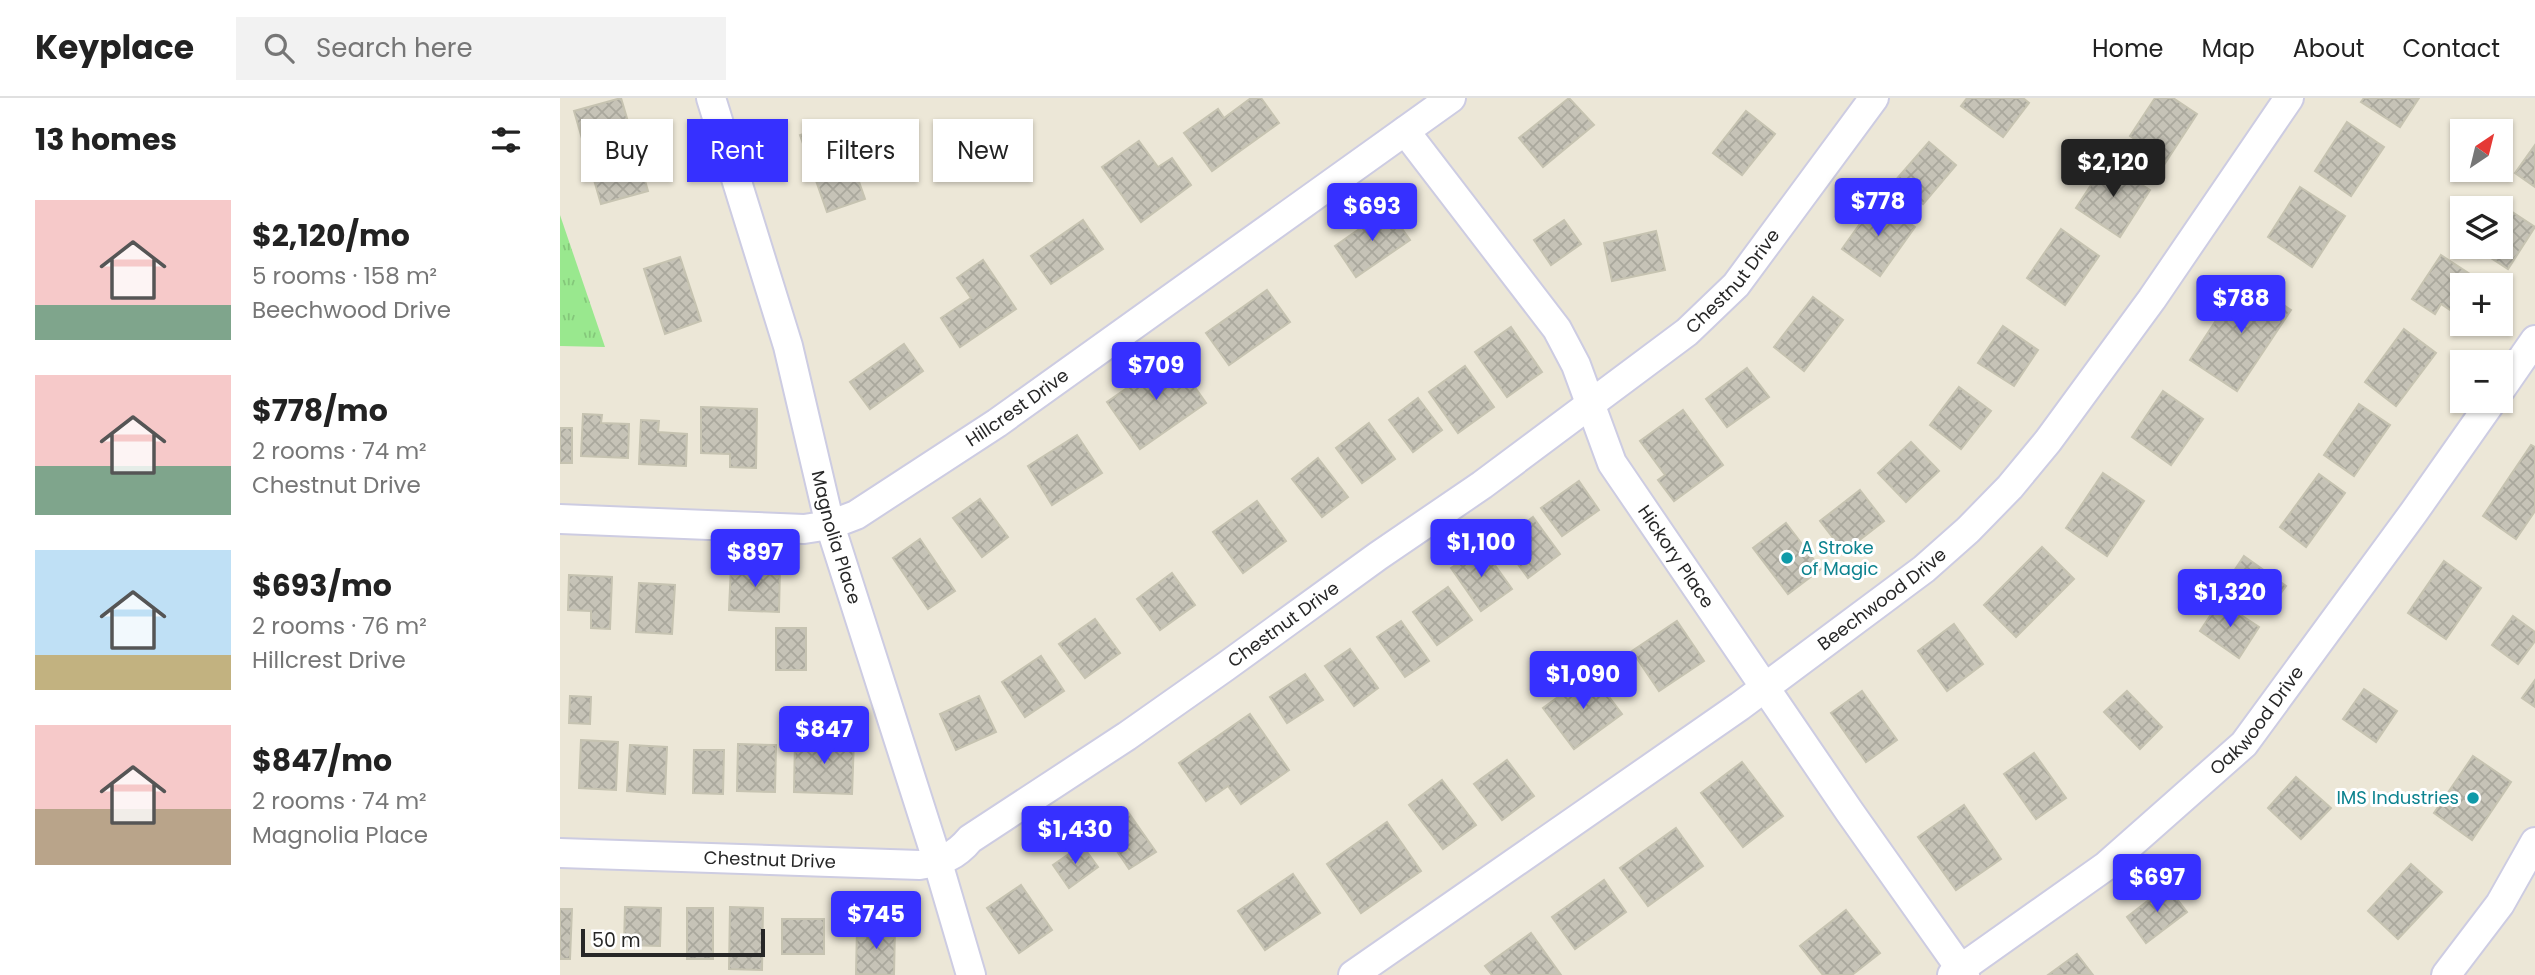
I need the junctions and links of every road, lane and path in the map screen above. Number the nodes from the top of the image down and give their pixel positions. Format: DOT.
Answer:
graph roads {
  1 [pos="711,98"];
  2 [pos="1451,98"];
  3 [pos="1874,98"];
  4 [pos="2289,98"];
  5 [pos="1405,131"];
  6 [pos="2535,340"];
  7 [pos="2513,372"];
  8 [pos="1591,405"];
  9 [pos="2484,413"];
  10 [pos="560,519"];
  11 [pos="830,525"];
  12 [pos="1766,687"];
  13 [pos="2535,842"];
  14 [pos="560,853"];
  15 [pos="938,863"];
  16 [pos="1960,973"];
  17 [pos="971,975"];
  18 [pos="1353,975"];
  19 [pos="2446,975"];
  1 -- 11 [label="street, Magnolia Place"];
  2 -- 5 [label="street, Hillcrest Drive"];
  3 -- 8 [label="street, Chestnut Drive"];
  4 -- 12 [label="street, Beechwood Drive"];
  5 -- 8 [label="street, Hickory Place"];
  5 -- 11 [label="street, Hillcrest Drive"];
  6 -- 7 [label="street"];
  8 -- 12 [label="street, Hickory Place"];
  8 -- 15 [label="street, Chestnut Drive"];
  9 -- 16 [label="street, Oakwood Drive"];
  10 -- 11 [label="street, Hillcrest Drive"];
  11 -- 15 [label="street, Magnolia Place"];
  12 -- 16 [label="street, Hickory Place"];
  12 -- 18 [label="street, Beechwood Drive"];
  13 -- 19 [label="street"];
  14 -- 15 [label="street, Chestnut Drive"];
  15 -- 17 [label="street, Magnolia Place"];
}
